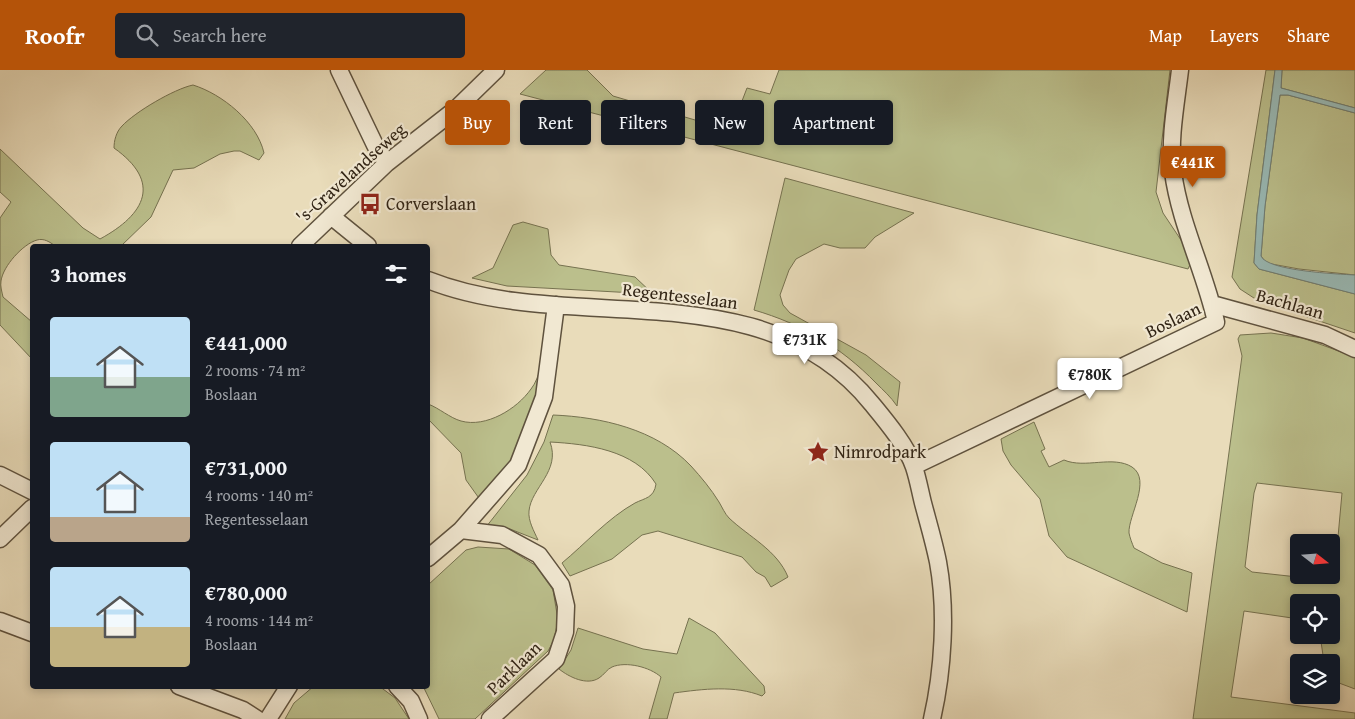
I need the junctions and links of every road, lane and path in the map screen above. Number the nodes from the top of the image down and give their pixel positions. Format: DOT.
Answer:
graph roads {
  1 [pos="339,70"];
  2 [pos="496,70"];
  3 [pos="1180,70"];
  4 [pos="387,163"];
  5 [pos="331,216"];
  6 [pos="302,244"];
  7 [pos="366,244"];
  8 [pos="430,281"];
  9 [pos="1212,304"];
  10 [pos="556,305"];
  11 [pos="1355,350"];
  12 [pos="914,466"];
  13 [pos="0,475"];
  14 [pos="30,490"];
  15 [pos="30,510"];
  16 [pos="461,530"];
  17 [pos="0,539"];
  18 [pos="430,556"];
  19 [pos="0,621"];
  20 [pos="30,632"];
  21 [pos="187,689"];
  22 [pos="287,689"];
  23 [pos="400,689"];
  24 [pos="257,719"];
  25 [pos="268,719"];
  26 [pos="419,719"];
  27 [pos="490,719"];
  28 [pos="932,719"];
  1 -- 4 [label="street"];
  2 -- 4 [label="street, 's-Gravelandseweg"];
  3 -- 9 [label="street, Boslaan"];
  4 -- 5 [label="street, 's-Gravelandseweg"];
  5 -- 6 [label="street, 's-Gravelandseweg"];
  5 -- 7 [label="street"];
  8 -- 10 [label="street, Regentesselaan"];
  9 -- 11 [label="street, Bachlaan"];
  9 -- 12 [label="street, Boslaan"];
  10 -- 12 [label="street, Regentesselaan"];
  10 -- 16 [label="street"];
  12 -- 28 [label="street, Regentesselaan"];
  13 -- 14 [label="street"];
  15 -- 17 [label="street"];
  16 -- 18 [label="street"];
  16 -- 27 [label="street, Parklaan"];
  19 -- 20 [label="street"];
  21 -- 24 [label="street"];
  22 -- 25 [label="street"];
  23 -- 26 [label="street"];
}
